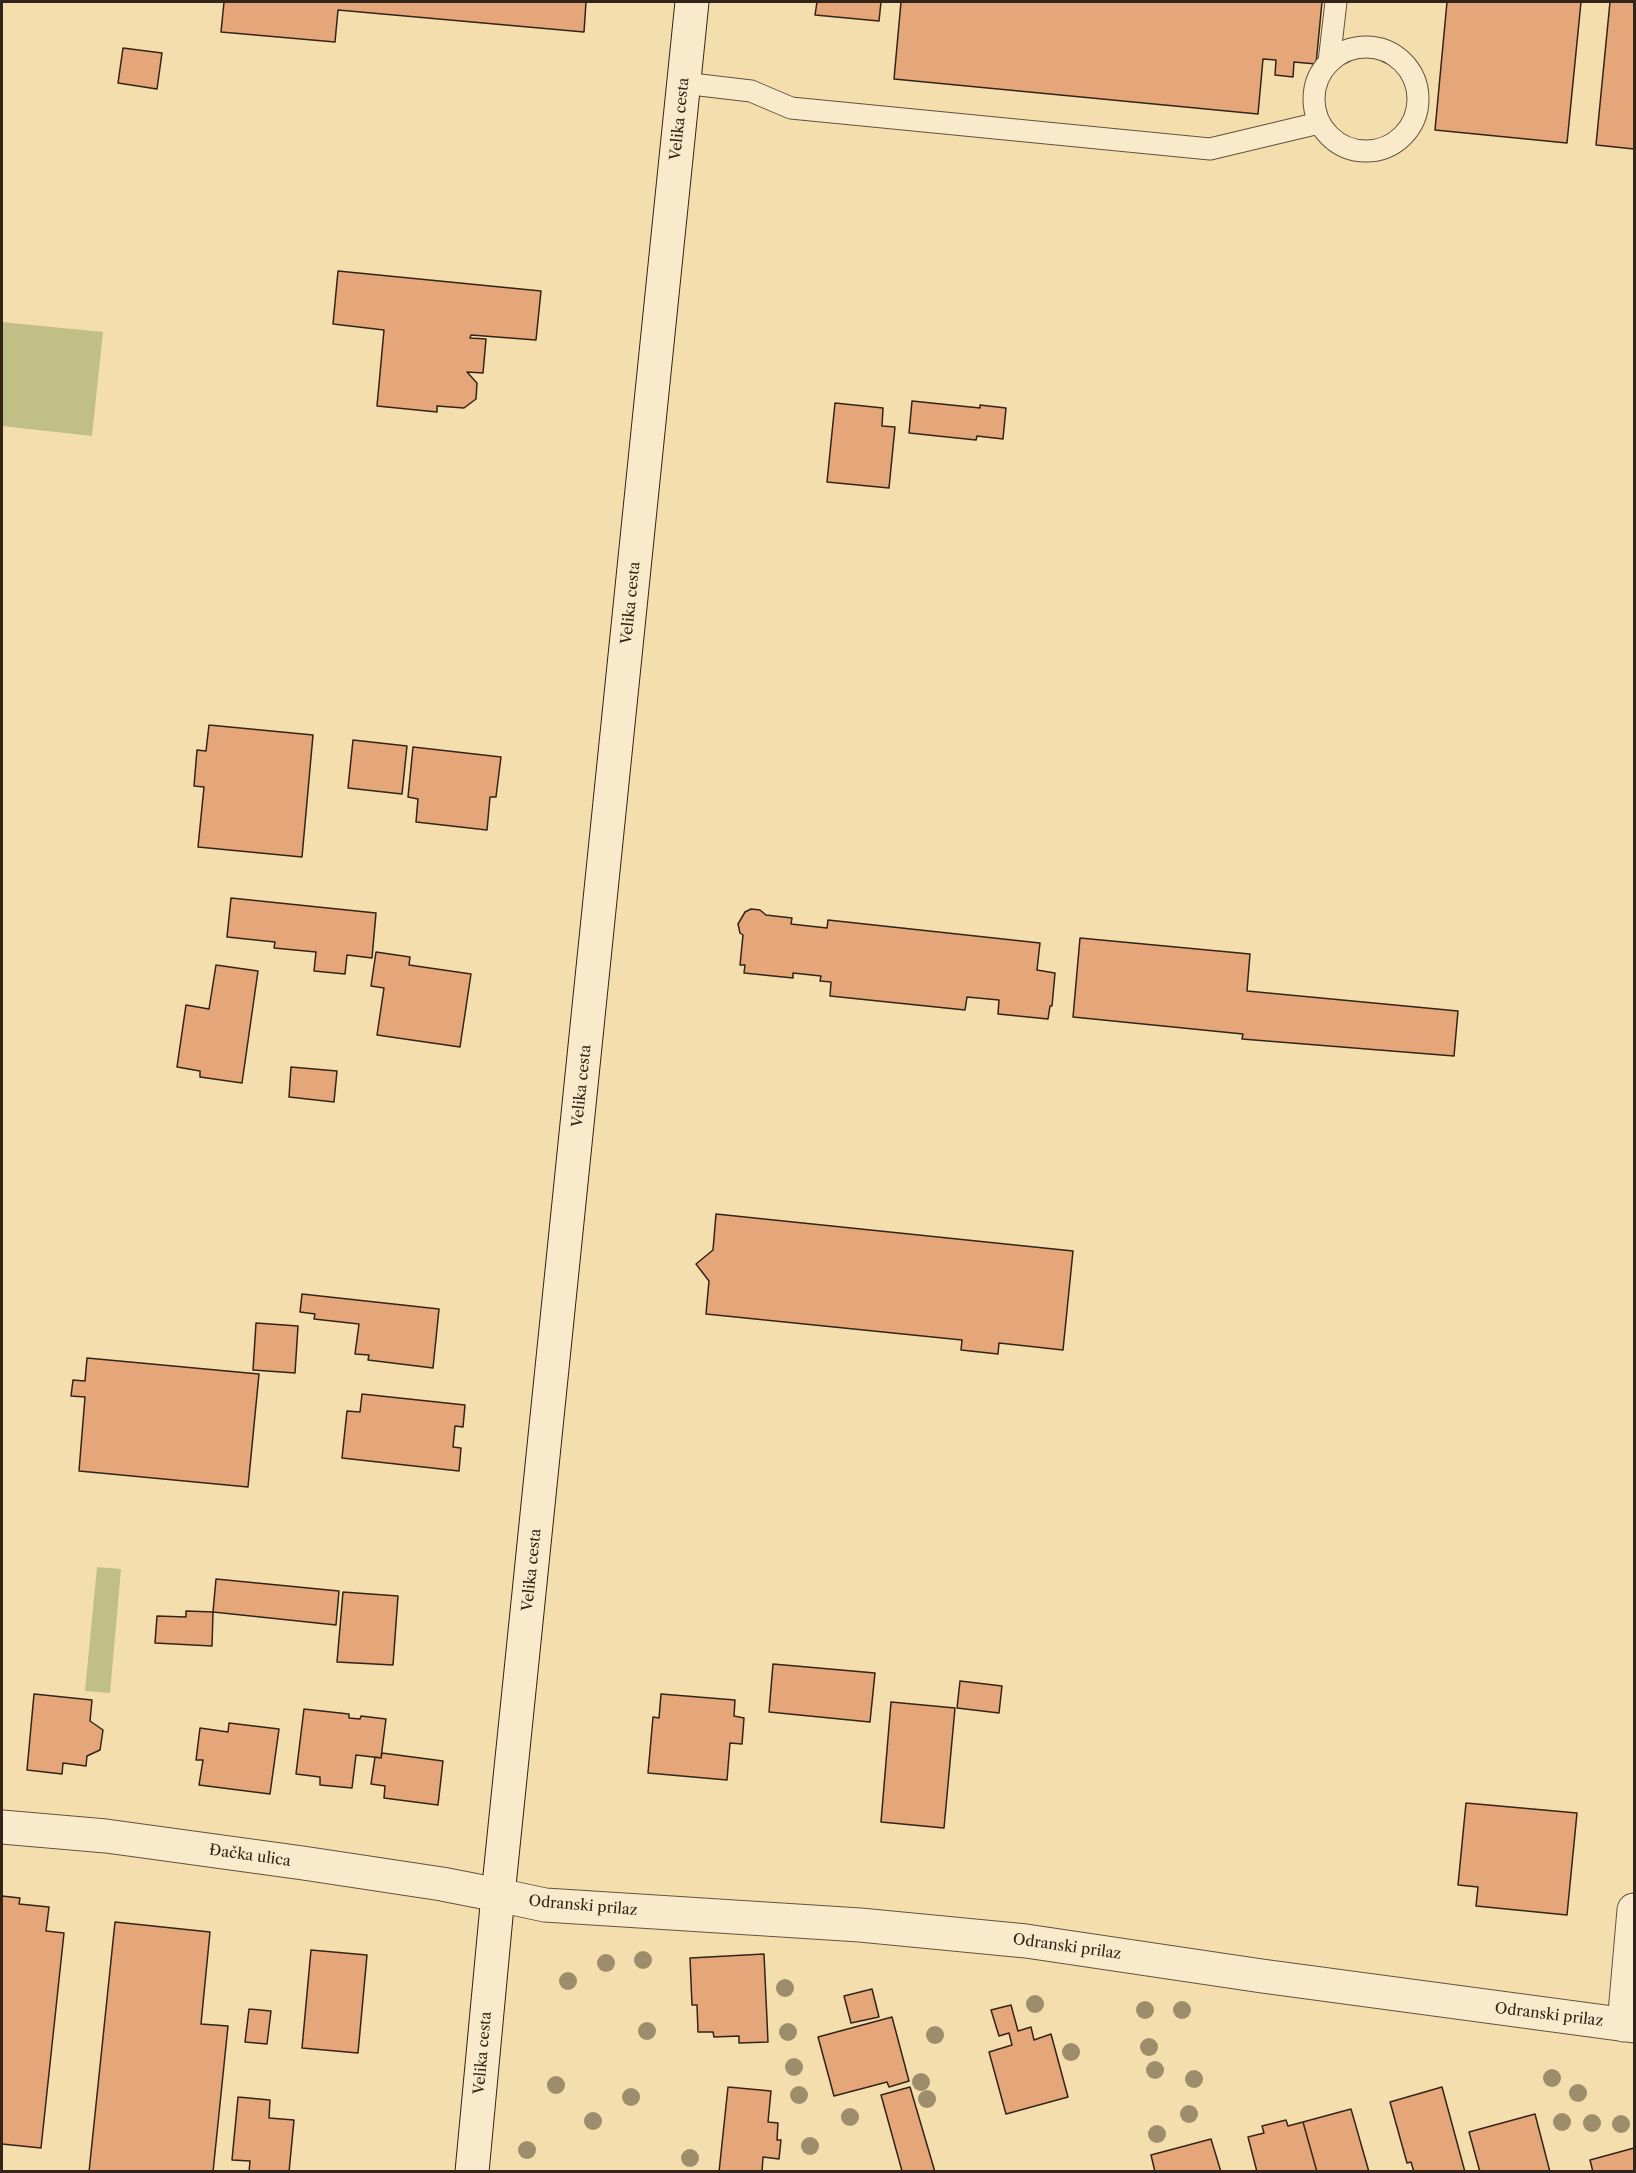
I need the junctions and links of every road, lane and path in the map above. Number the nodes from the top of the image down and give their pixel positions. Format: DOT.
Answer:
graph roads {
  1 [pos="692,2"];
  2 [pos="1336,2"];
  3 [pos="1329,62"];
  4 [pos="683,83"];
  5 [pos="1319,123"];
  6 [pos="2,1827"];
  7 [pos="498,1895"];
  8 [pos="1635,1910"];
  9 [pos="1629,2025"];
  10 [pos="472,2172"];
  1 -- 4 [label="main road, Velika cesta"];
  2 -- 3 [label="lane"];
  3 -- 5 [label="lane"];
  3 -- 5 [label="lane"];
  4 -- 5 [label="lane"];
  4 -- 7 [label="main road, Velika cesta"];
  6 -- 7 [label="main road, Đačka ulica"];
  7 -- 9 [label="main road, Odranski prilaz"];
  7 -- 10 [label="main road, Velika cesta"];
  8 -- 9 [label="main road"];
}
